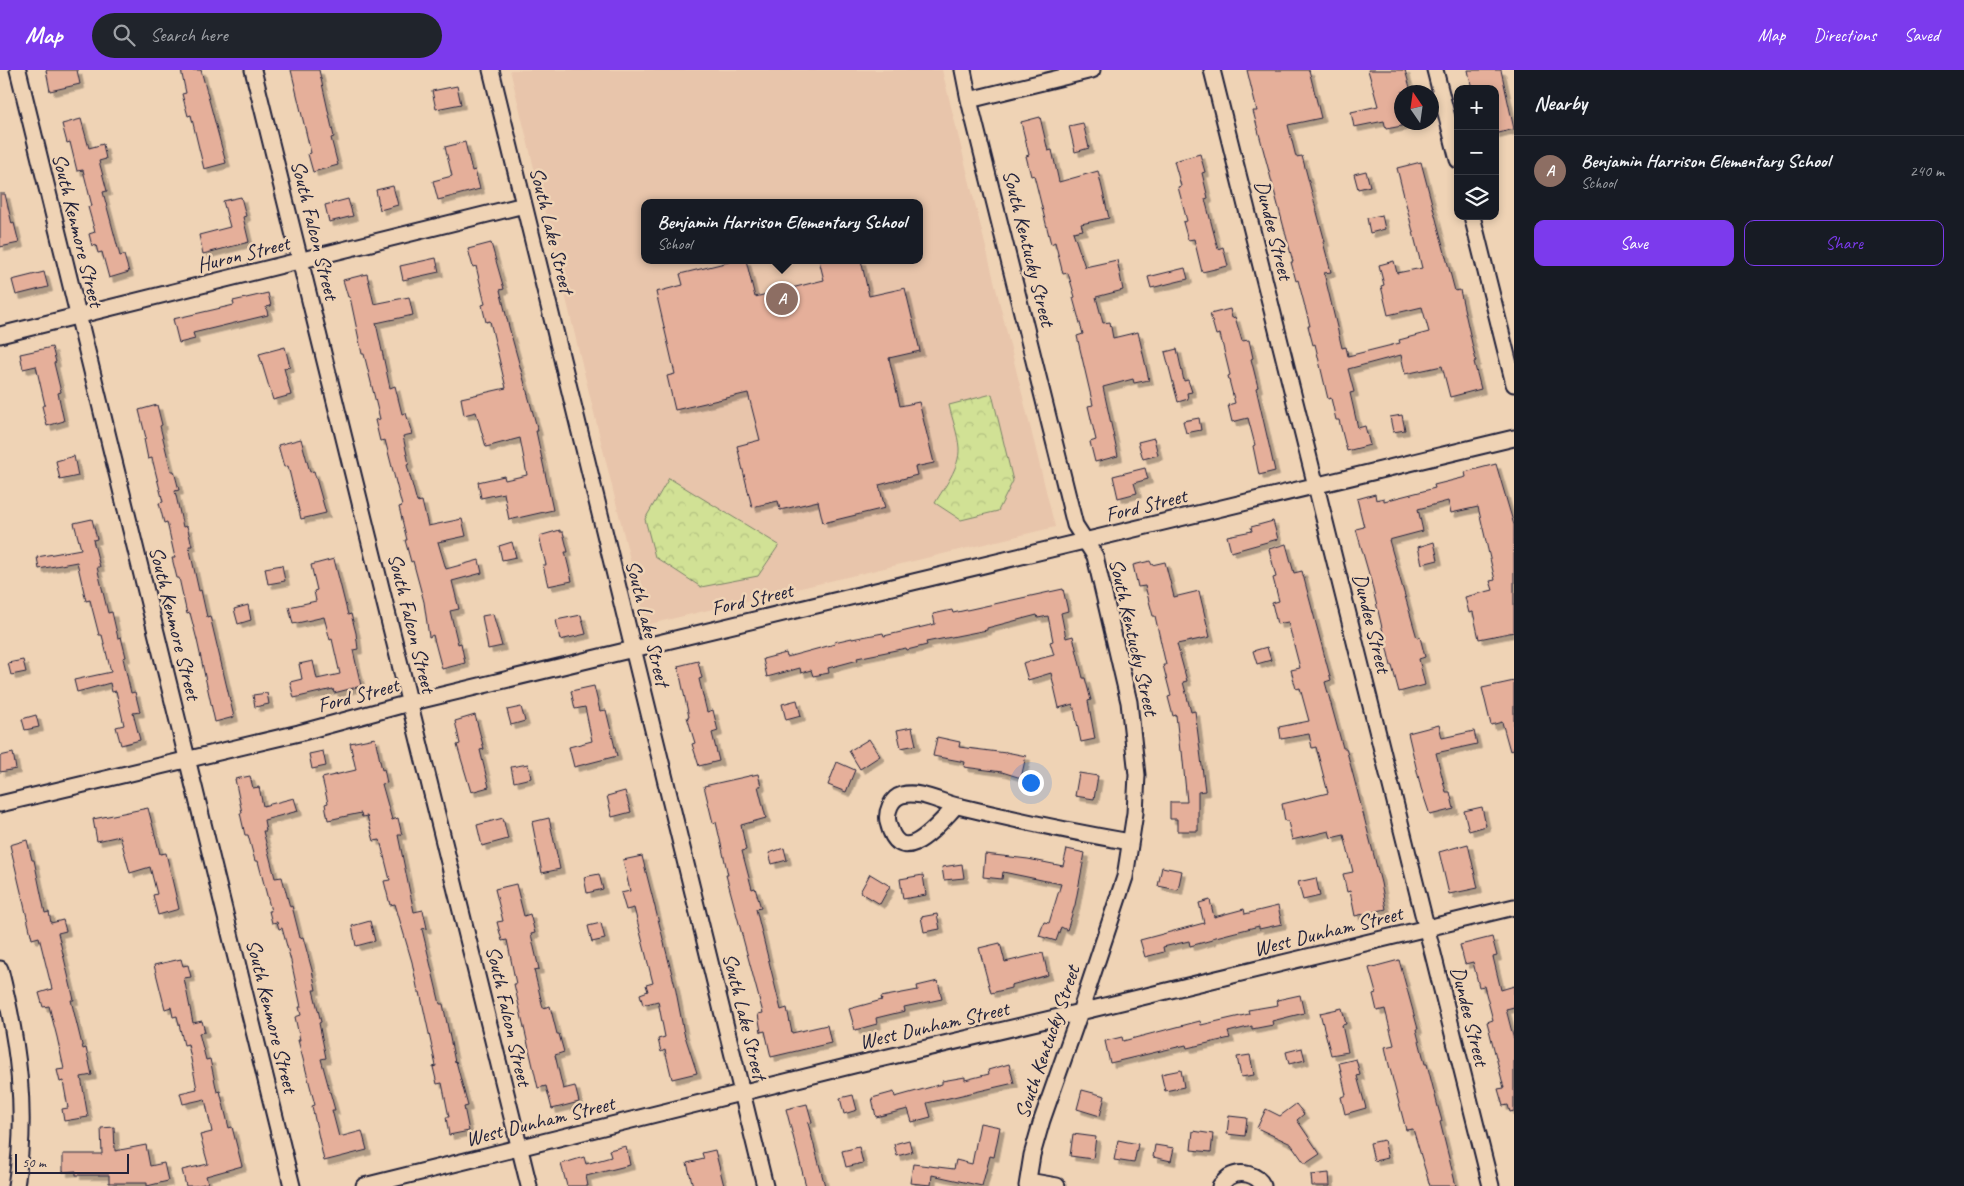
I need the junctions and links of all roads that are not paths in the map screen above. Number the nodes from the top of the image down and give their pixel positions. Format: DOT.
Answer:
graph roads {
  1 [pos="18,70"];
  2 [pos="253,70"];
  3 [pos="491,70"];
  4 [pos="963,70"];
  5 [pos="1092,70"];
  6 [pos="1212,70"];
  7 [pos="1435,70"];
  8 [pos="969,100"];
  9 [pos="1454,144"];
  10 [pos="524,205"];
  11 [pos="1473,220"];
  12 [pos="301,262"];
  13 [pos="77,316"];
  14 [pos="0,335"];
  15 [pos="1514,384"];
  16 [pos="1514,438"];
  17 [pos="1316,486"];
  18 [pos="1086,542"];
  19 [pos="633,649"];
  20 [pos="409,703"];
  21 [pos="188,760"];
  22 [pos="0,804"];
  23 [pos="956,806"];
  24 [pos="1130,842"];
  25 [pos="1514,907"];
  26 [pos="1426,929"];
  27 [pos="0,969"];
  28 [pos="1080,1012"];
  29 [pos="742,1093"];
  30 [pos="519,1148"];
  31 [pos="1027,1183"];
  32 [pos="16,1186"];
  33 [pos="292,1186"];
  34 [pos="364,1186"];
  35 [pos="529,1186"];
  36 [pos="765,1186"];
  37 [pos="1057,1186"];
  38 [pos="1220,1186"];
  39 [pos="1263,1186"];
  40 [pos="1491,1186"];
  1 -- 13 [label="street, South Kenmore Street"];
  2 -- 12 [label="street, South Falcon Street"];
  3 -- 10 [label="street, South Lake Street"];
  4 -- 8 [label="street, South Kentucky Street"];
  5 -- 8 [label="street"];
  6 -- 17 [label="street, Dundee Street"];
  7 -- 9 [label="street"];
  8 -- 18 [label="street, South Kentucky Street"];
  10 -- 12 [label="street, Huron Street"];
  10 -- 19 [label="street, South Lake Street"];
  11 -- 15 [label="street"];
  12 -- 13 [label="street, Huron Street"];
  12 -- 20 [label="street, South Falcon Street"];
  13 -- 14 [label="street, Huron Street"];
  13 -- 21 [label="street, South Kenmore Street"];
  16 -- 17 [label="street, Ford Street"];
  17 -- 18 [label="street, Ford Street"];
  17 -- 26 [label="street, Dundee Street"];
  18 -- 19 [label="street, Ford Street"];
  18 -- 24 [label="street, South Kentucky Street"];
  19 -- 20 [label="street, Ford Street"];
  19 -- 29 [label="street, South Lake Street"];
  20 -- 21 [label="street, Ford Street"];
  20 -- 30 [label="street, South Falcon Street"];
  21 -- 22 [label="street, Ford Street"];
  21 -- 33 [label="street, South Kenmore Street"];
  23 -- 24 [label="street"];
  24 -- 28 [label="street, South Kentucky Street"];
  25 -- 26 [label="street, West Dunham Street"];
  26 -- 28 [label="street, West Dunham Street"];
  26 -- 40 [label="street, Dundee Street"];
  27 -- 32 [label="street"];
  28 -- 29 [label="street, West Dunham Street"];
  28 -- 31 [label="street, South Kentucky Street"];
  29 -- 30 [label="street, West Dunham Street"];
  29 -- 36 [label="street, South Lake Street"];
  30 -- 34 [label="street, West Dunham Street"];
  30 -- 35 [label="street, South Falcon Street"];
  31 -- 37 [label="street"];
  38 -- 39 [label="street"];
}
